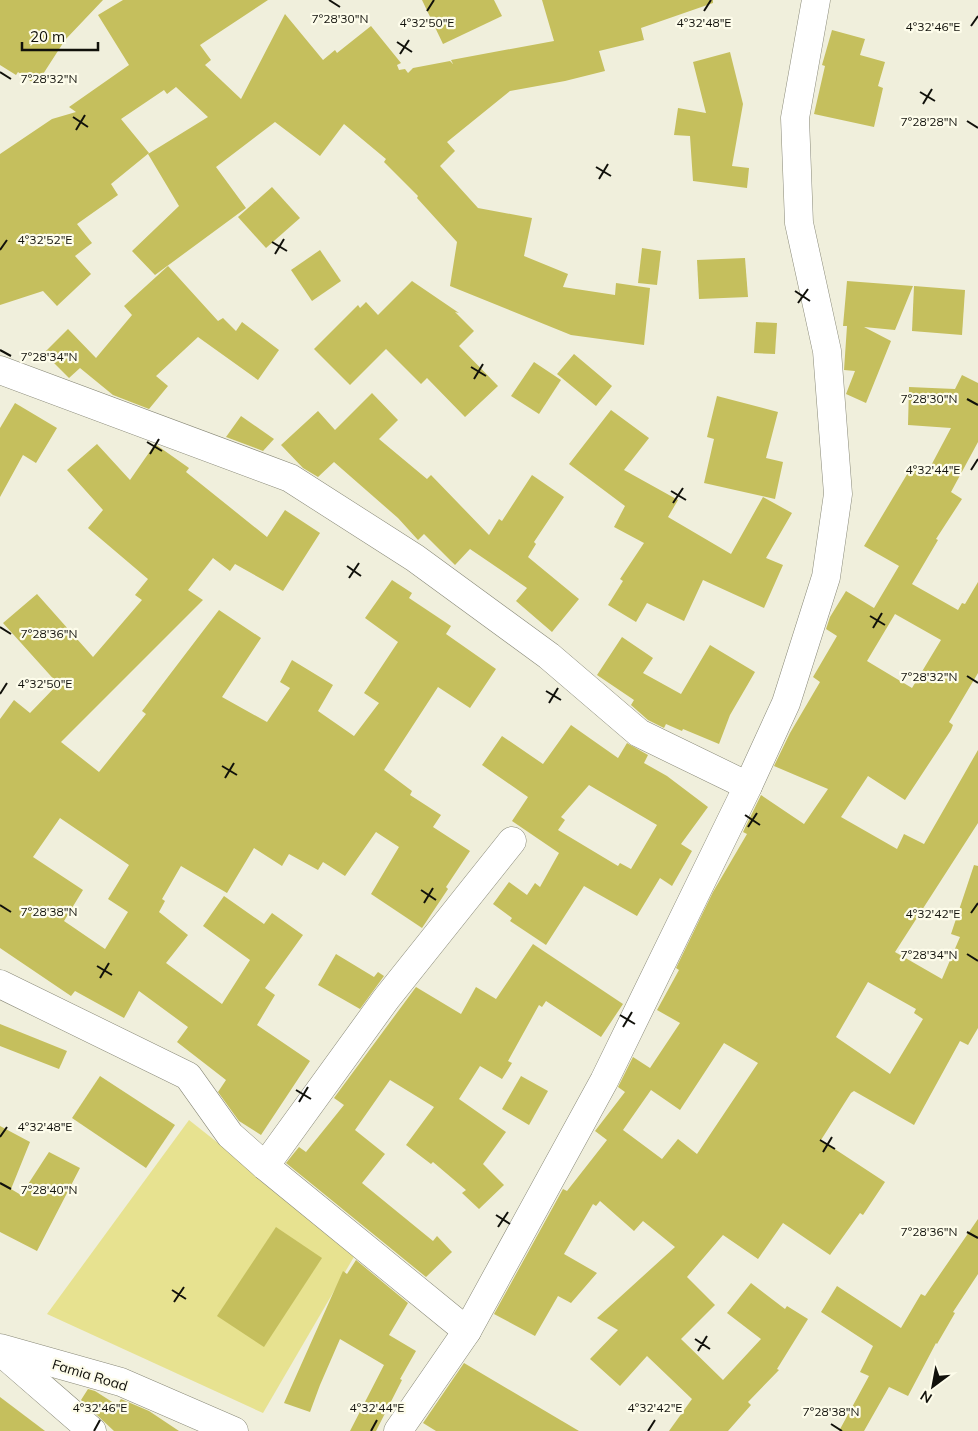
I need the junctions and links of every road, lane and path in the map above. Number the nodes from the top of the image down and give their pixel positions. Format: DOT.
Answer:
graph roads {
  1 [pos="816,0"];
  2 [pos="0,370"];
  3 [pos="748,786"];
  4 [pos="512,841"];
  5 [pos="0,984"];
  6 [pos="265,1166"];
  7 [pos="467,1331"];
  8 [pos="0,1350"];
  9 [pos="92,1431"];
  10 [pos="234,1431"];
  11 [pos="398,1431"];
  1 -- 3 [label="street"];
  2 -- 3 [label="street"];
  3 -- 7 [label="street"];
  4 -- 6 [label="street"];
  5 -- 6 [label="street"];
  6 -- 7 [label="street"];
  7 -- 11 [label="street"];
  8 -- 9 [label="street"];
  8 -- 10 [label="street, Famia Road"];
}
